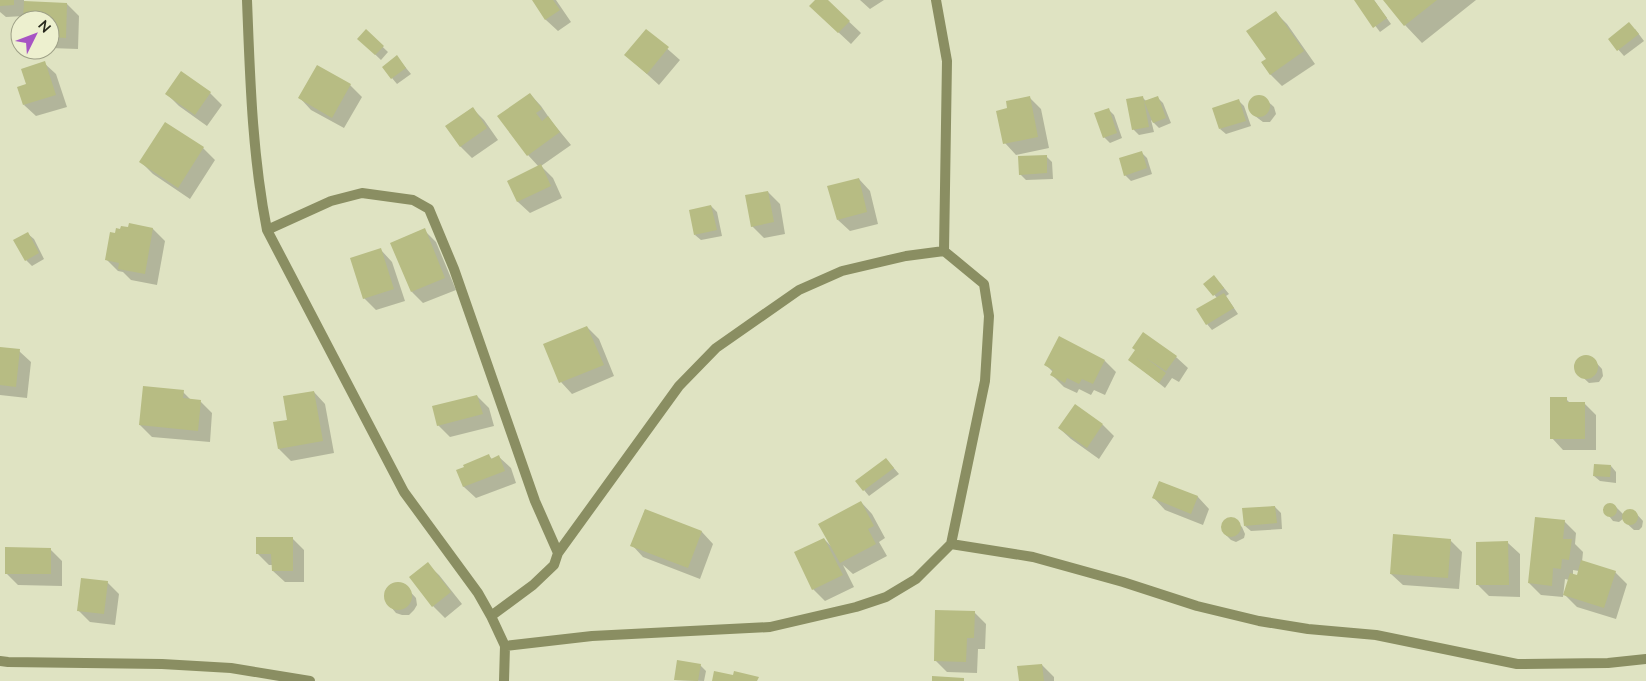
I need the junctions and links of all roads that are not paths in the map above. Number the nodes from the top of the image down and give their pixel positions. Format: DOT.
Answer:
graph roads {
  1 [pos="247,0"];
  2 [pos="936,0"];
  3 [pos="267,230"];
  4 [pos="944,251"];
  5 [pos="951,544"];
  6 [pos="558,553"];
  7 [pos="491,616"];
  8 [pos="505,646"];
  9 [pos="1646,660"];
  10 [pos="0,661"];
  11 [pos="310,681"];
  12 [pos="504,681"];
  1 -- 3 [label="street"];
  2 -- 4 [label="street"];
  3 -- 6 [label="street"];
  3 -- 7 [label="street"];
  4 -- 5 [label="street"];
  4 -- 6 [label="street"];
  5 -- 8 [label="street"];
  5 -- 9 [label="street"];
  6 -- 7 [label="street"];
  7 -- 8 [label="street"];
  8 -- 12 [label="street"];
  10 -- 11 [label="street"];
}
